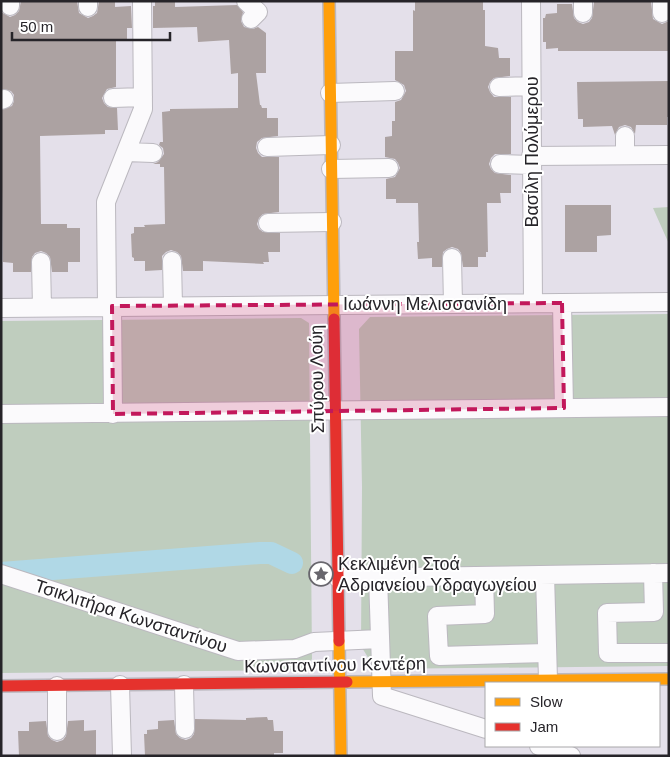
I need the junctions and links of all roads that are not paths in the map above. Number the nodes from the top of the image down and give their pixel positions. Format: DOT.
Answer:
graph roads {
  1 [pos="142,1"];
  2 [pos="246,1"];
  3 [pos="329,1"];
  4 [pos="531,1"];
  5 [pos="250,19"];
  6 [pos="531,86"];
  7 [pos="499,87"];
  8 [pos="395,91"];
  9 [pos="330,93"];
  10 [pos="143,97"];
  11 [pos="113,98"];
  12 [pos="625,136"];
  13 [pos="331,145"];
  14 [pos="268,147"];
  15 [pos="126,152"];
  16 [pos="153,154"];
  17 [pos="625,155"];
  18 [pos="669,155"];
  19 [pos="531,161"];
  20 [pos="500,164"];
  21 [pos="389,168"];
  22 [pos="331,169"];
  23 [pos="332,222"];
  24 [pos="268,223"];
  25 [pos="452,258"];
  26 [pos="172,261"];
  27 [pos="41,262"];
  28 [pos="562,302"];
  29 [pos="669,302"];
  30 [pos="532,303"];
  31 [pos="334,304"];
  32 [pos="452,304"];
  33 [pos="109,306"];
  34 [pos="173,306"];
  35 [pos="1,308"];
  36 [pos="42,308"];
  37 [pos="669,407"];
  38 [pos="564,408"];
  39 [pos="335,412"];
  40 [pos="1,414"];
  41 [pos="113,414"];
  42 [pos="661,573"];
  43 [pos="1,574"];
  44 [pos="545,575"];
  45 [pos="484,576"];
  46 [pos="378,577"];
  47 [pos="338,578"];
  48 [pos="380,639"];
  49 [pos="339,641"];
  50 [pos="547,653"];
  51 [pos="669,653"];
  52 [pos="669,679"];
  53 [pos="548,680"];
  54 [pos="381,682"];
  55 [pos="340,683"];
  56 [pos="184,684"];
  57 [pos="120,685"];
  58 [pos="1,686"];
  59 [pos="56,686"];
  60 [pos="185,729"];
  61 [pos="485,729"];
  62 [pos="57,731"];
  63 [pos="542,750"];
  64 [pos="122,756"];
  65 [pos="341,756"];
  66 [pos="571,756"];
  1 -- 10 [label="street"];
  2 -- 5 [label="street"];
  3 -- 9 [label="street, Σπύρου Λούη"];
  4 -- 6 [label="street, Βασίλη Πολύμερου"];
  6 -- 7 [label="street"];
  6 -- 19 [label="street, Βασίλη Πολύμερου"];
  8 -- 9 [label="street"];
  9 -- 13 [label="street, Σπύρου Λούη"];
  10 -- 11 [label="street"];
  10 -- 15 [label="street"];
  12 -- 17 [label="street"];
  13 -- 14 [label="street"];
  13 -- 22 [label="street, Σπύρου Λούη"];
  15 -- 16 [label="street"];
  15 -- 33 [label="street"];
  17 -- 18 [label="street"];
  17 -- 19 [label="street"];
  19 -- 20 [label="street"];
  19 -- 30 [label="street, Βασίλη Πολύμερου"];
  21 -- 22 [label="street"];
  22 -- 23 [label="street, Σπύρου Λούη"];
  23 -- 24 [label="street"];
  23 -- 31 [label="street, Σπύρου Λούη"];
  25 -- 32 [label="street"];
  26 -- 34 [label="street"];
  27 -- 36 [label="street"];
  28 -- 29 [label="street, Ιωάννη Μελισσανίδη"];
  28 -- 30 [label="street, Ιωάννη Μελισσανίδη"];
  28 -- 38 [label="street"];
  30 -- 32 [label="street, Ιωάννη Μελισσανίδη"];
  31 -- 32 [label="street, Ιωάννη Μελισσανίδη"];
  31 -- 34 [label="street, Ιωάννη Μελισσανίδη"];
  31 -- 39 [label="street, Σπύρου Λούη"];
  33 -- 34 [label="street, Ιωάννη Μελισσανίδη"];
  33 -- 36 [label="street, Ιωάννη Μελισσανίδη"];
  33 -- 41 [label="street"];
  35 -- 36 [label="street, Ιωάννη Μελισσανίδη"];
  37 -- 38 [label="street"];
  38 -- 39 [label="street"];
  39 -- 41 [label="street"];
  39 -- 47 [label="street, Σπύρου Λούη"];
  40 -- 41 [label="street"];
  42 -- 44 [label="street"];
  42 -- 51 [label="street"];
  43 -- 49 [label="street, Τσικλιτήρα Κωνσταντίνου"];
  44 -- 45 [label="street"];
  44 -- 50 [label="street"];
  45 -- 46 [label="street"];
  45 -- 50 [label="street"];
  46 -- 47 [label="street"];
  46 -- 48 [label="street"];
  47 -- 49 [label="street, Σπύρου Λούη"];
  48 -- 49 [label="street, Τσικλιτήρα Κωνσταντίνου"];
  48 -- 54 [label="street"];
  49 -- 55 [label="street, Σπύρου Λούη"];
  50 -- 53 [label="street"];
  52 -- 53 [label="street, Κωνσταντίνου Κεντέρη"];
  53 -- 54 [label="street, Κωνσταντίνου Κεντέρη"];
  54 -- 55 [label="street, Κωνσταντίνου Κεντέρη"];
  54 -- 61 [label="street"];
  55 -- 56 [label="street, Κωνσταντίνου Κεντέρη"];
  55 -- 65 [label="street, Σπύρου Λούη"];
  56 -- 57 [label="street, Κωνσταντίνου Κεντέρη"];
  56 -- 60 [label="street"];
  57 -- 59 [label="street, Κωνσταντίνου Κεντέρη"];
  57 -- 64 [label="street"];
  58 -- 59 [label="street, Κωνσταντίνου Κεντέρη"];
  59 -- 62 [label="street"];
  63 -- 66 [label="street"];
}
